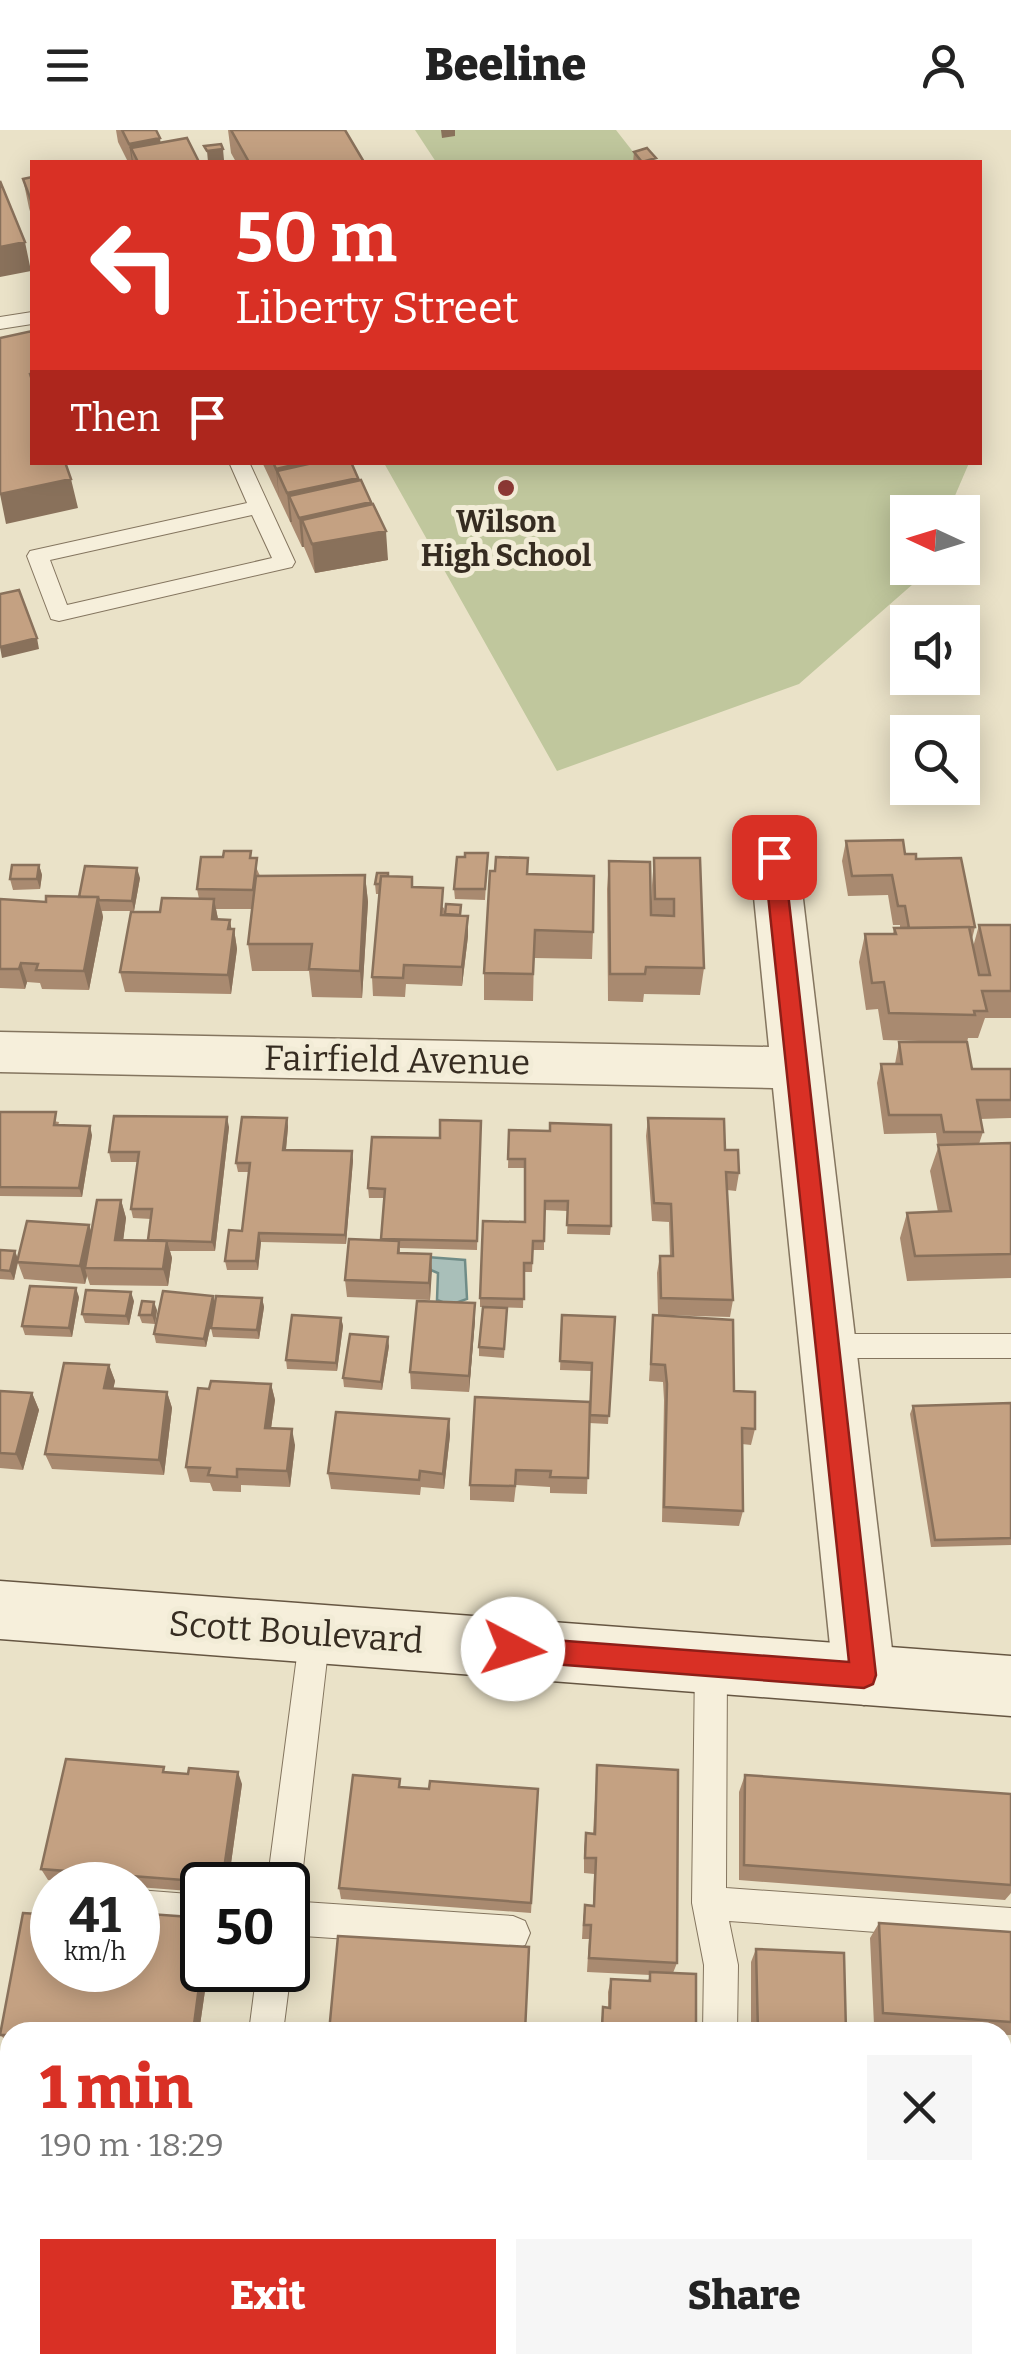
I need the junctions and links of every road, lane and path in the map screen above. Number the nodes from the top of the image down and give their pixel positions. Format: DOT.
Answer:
graph roads {
  1 [pos="30,318"];
  2 [pos="0,323"];
  3 [pos="240,465"];
  4 [pos="258,507"];
  5 [pos="774,857"];
  6 [pos="0,1052"];
  7 [pos="794,1068"];
  8 [pos="826,1346"];
  9 [pos="1011,1346"];
  10 [pos="0,1610"];
  11 [pos="315,1633"];
  12 [pos="711,1664"];
  13 [pos="864,1675"];
  14 [pos="1011,1686"];
  15 [pos="287,1862"];
  16 [pos="709,1903"];
  17 [pos="310,1919"];
  18 [pos="1011,1926"];
  19 [pos="513,1933"];
  20 [pos="271,1992"];
  21 [pos="267,2022"];
  22 [pos="720,2022"];
  1 -- 2 [label="lane"];
  3 -- 4 [label="lane"];
  4 -- 4 [label="lane"];
  5 -- 7 [label="street"];
  6 -- 7 [label="street, Fairfield Avenue"];
  7 -- 8 [label="street"];
  8 -- 9 [label="lane"];
  8 -- 13 [label="street"];
  10 -- 11 [label="street, Scott Boulevard"];
  11 -- 12 [label="street, Scott Boulevard"];
  11 -- 15 [label="lane"];
  12 -- 13 [label="street, Scott Boulevard"];
  12 -- 16 [label="lane"];
  13 -- 14 [label="street, Scott Boulevard"];
  16 -- 18 [label="lane"];
  16 -- 22 [label="lane"];
  17 -- 19 [label="lane"];
  20 -- 21 [label="lane"];
}
